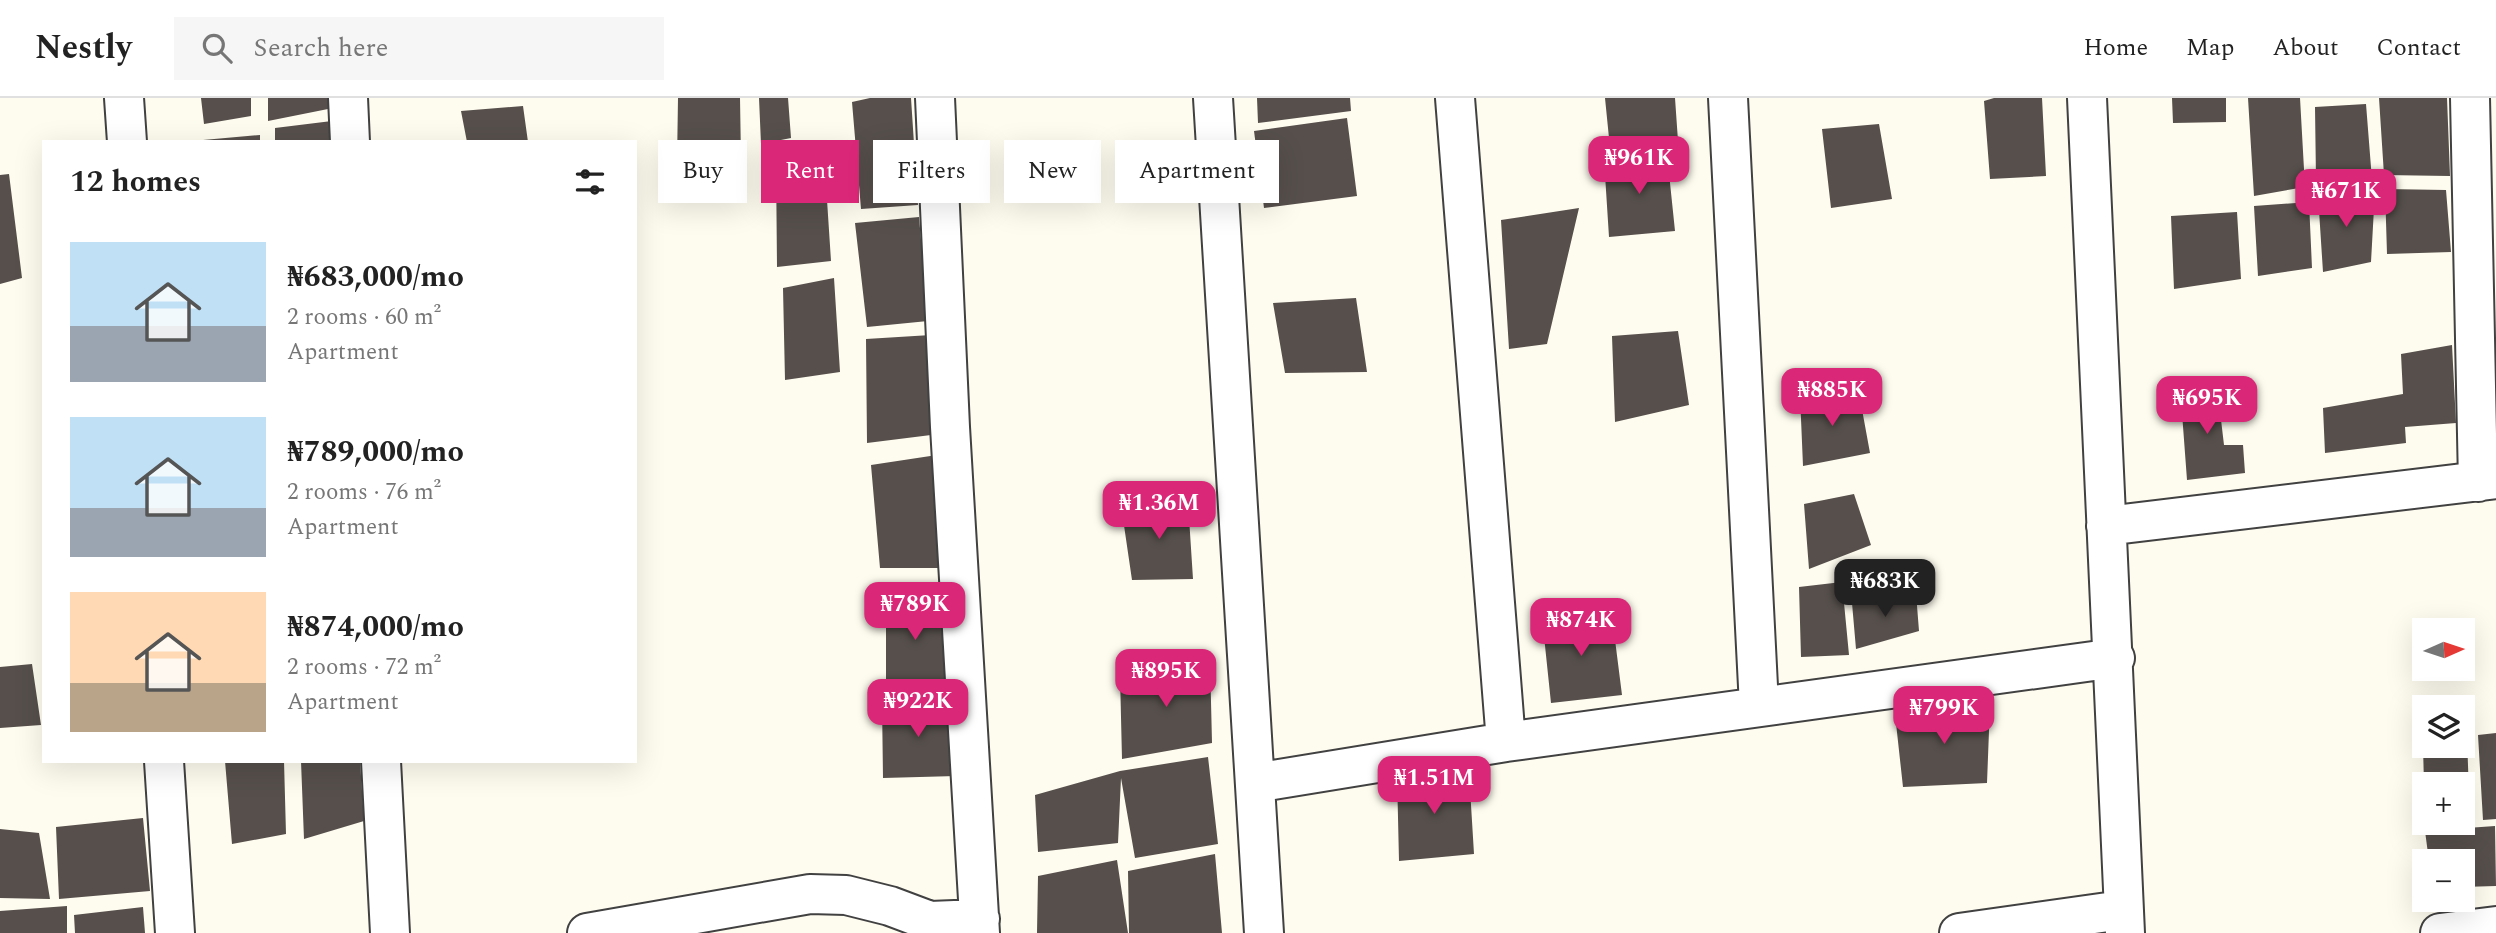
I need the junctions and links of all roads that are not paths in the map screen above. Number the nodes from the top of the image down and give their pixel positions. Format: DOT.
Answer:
graph roads {
  1 [pos="124,98"];
  2 [pos="348,98"];
  3 [pos="935,98"];
  4 [pos="1213,98"];
  5 [pos="1454,98"];
  6 [pos="1728,98"];
  7 [pos="2087,98"];
  8 [pos="2470,98"];
  9 [pos="127,140"];
  10 [pos="350,140"];
  11 [pos="2487,481"];
  12 [pos="2106,526"];
  13 [pos="2115,659"];
  14 [pos="1759,706"];
  15 [pos="1506,742"];
  16 [pos="164,763"];
  17 [pos="381,763"];
  18 [pos="1255,783"];
  19 [pos="2124,922"];
  20 [pos="980,926"];
  21 [pos="2496,926"];
  22 [pos="175,933"];
  23 [pos="390,933"];
  24 [pos="587,933"];
  25 [pos="1264,933"];
  26 [pos="1959,933"];
  27 [pos="2440,933"];
  1 -- 9 [label="street"];
  2 -- 10 [label="street"];
  3 -- 20 [label="street"];
  4 -- 18 [label="street"];
  5 -- 15 [label="street"];
  6 -- 14 [label="street"];
  7 -- 12 [label="street"];
  8 -- 11 [label="street"];
  11 -- 12 [label="street"];
  12 -- 13 [label="street"];
  13 -- 14 [label="street"];
  13 -- 19 [label="street"];
  14 -- 15 [label="street"];
  15 -- 18 [label="street"];
  16 -- 22 [label="street"];
  17 -- 23 [label="street"];
  18 -- 25 [label="street"];
  19 -- 26 [label="street"];
  20 -- 24 [label="street"];
  21 -- 27 [label="street"];
}
